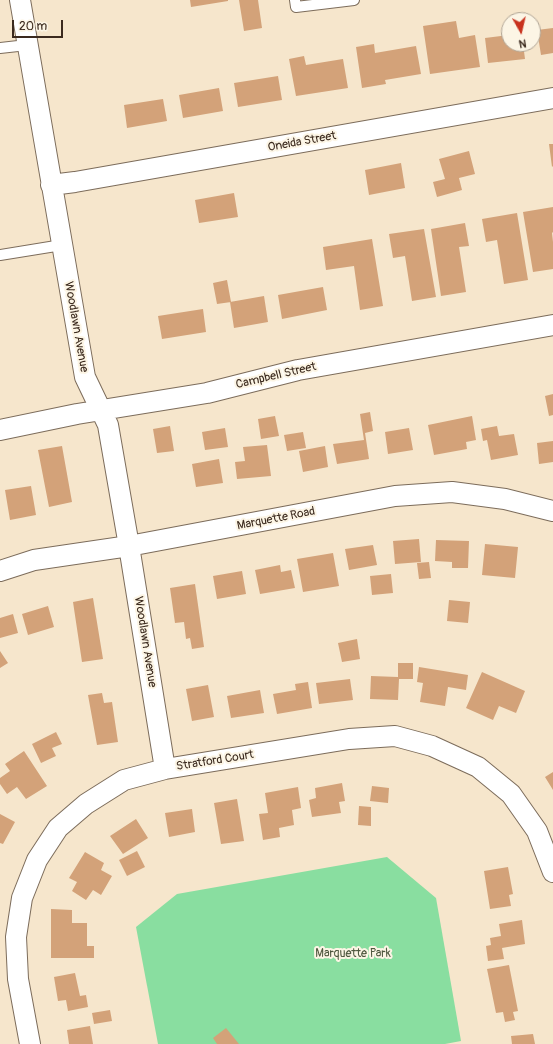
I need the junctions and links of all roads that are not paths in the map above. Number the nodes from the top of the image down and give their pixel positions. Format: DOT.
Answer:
graph roads {
  1 [pos="20,0"];
  2 [pos="295,0"];
  3 [pos="354,0"];
  4 [pos="27,45"];
  5 [pos="0,48"];
  6 [pos="553,98"];
  7 [pos="51,185"];
  8 [pos="62,245"];
  9 [pos="0,255"];
  10 [pos="553,325"];
  11 [pos="101,410"];
  12 [pos="0,430"];
  13 [pos="553,511"];
  14 [pos="129,546"];
  15 [pos="0,570"];
  16 [pos="165,769"];
  17 [pos="553,872"];
  18 [pos="30,1044"];
  1 -- 4 [label="street, Woodlawn Avenue"];
  2 -- 3 [label="lane"];
  4 -- 5 [label="lane"];
  4 -- 7 [label="street, Woodlawn Avenue"];
  6 -- 7 [label="street, Oneida Street"];
  7 -- 8 [label="street, Woodlawn Avenue"];
  8 -- 9 [label="lane"];
  8 -- 11 [label="street, Woodlawn Avenue"];
  10 -- 11 [label="street, Campbell Street"];
  11 -- 12 [label="street, Campbell Street"];
  11 -- 14 [label="street, Woodlawn Avenue"];
  13 -- 14 [label="street, Marquette Road"];
  14 -- 15 [label="street, Marquette Road"];
  14 -- 16 [label="street, Woodlawn Avenue"];
  16 -- 17 [label="street, Stratford Court"];
  16 -- 18 [label="street, Stratford Court"];
}
